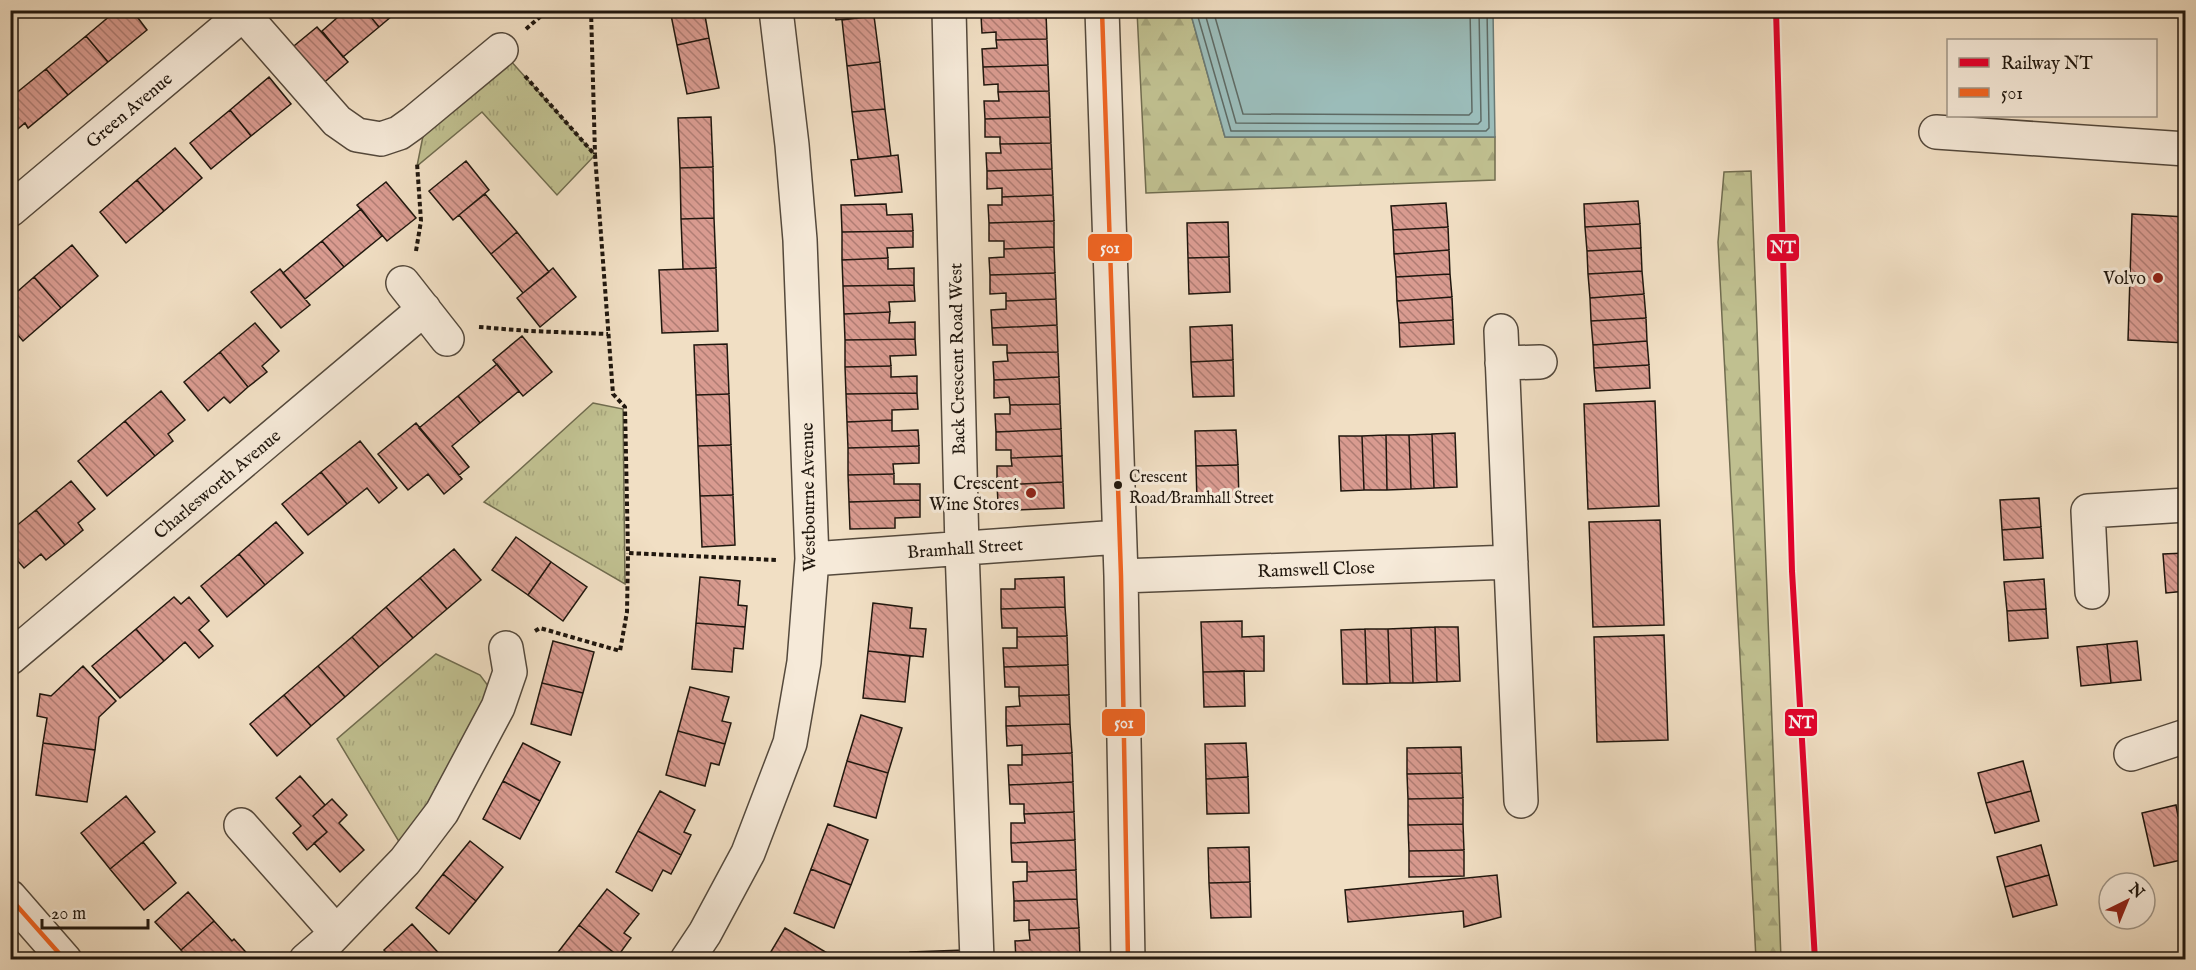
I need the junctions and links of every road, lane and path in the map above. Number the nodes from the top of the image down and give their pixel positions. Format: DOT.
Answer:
graph roads {
  1 [pos="591,10"];
  2 [pos="776,10"];
  3 [pos="949,10"];
  4 [pos="1101,10"];
  5 [pos="239,14"];
  6 [pos="501,50"];
  7 [pos="413,123"];
  8 [pos="1936,132"];
  9 [pos="2186,149"];
  10 [pos="596,154"];
  11 [pos="10,210"];
  12 [pos="403,283"];
  13 [pos="424,309"];
  14 [pos="1501,331"];
  15 [pos="608,334"];
  16 [pos="447,339"];
  17 [pos="1540,362"];
  18 [pos="1502,363"];
  19 [pos="2186,505"];
  20 [pos="1119,537"];
  21 [pos="962,549"];
  22 [pos="628,553"];
  23 [pos="812,559"];
  24 [pos="1511,562"];
  25 [pos="1121,576"];
  26 [pos="2092,592"];
  27 [pos="506,648"];
  28 [pos="10,658"];
  29 [pos="2186,736"];
  30 [pos="2132,754"];
  31 [pos="1521,801"];
  32 [pos="241,825"];
  33 [pos="10,897"];
  34 [pos="329,948"];
  35 [pos="65,960"];
  36 [pos="687,960"];
  37 [pos="977,960"];
  38 [pos="1128,960"];
  1 -- 10 [label="path"];
  2 -- 23 [label="street, Westbourne Avenue"];
  3 -- 21 [label="street, Back Crescent Road West"];
  4 -- 20 [label="street"];
  5 -- 7 [label="street"];
  5 -- 11 [label="street, Green Avenue"];
  6 -- 7 [label="street"];
  6 -- 10 [label="path"];
  7 -- 12 [label="path"];
  8 -- 9 [label="street"];
  10 -- 15 [label="path"];
  12 -- 13 [label="street"];
  13 -- 16 [label="street"];
  13 -- 28 [label="street, Charlesworth Avenue"];
  14 -- 18 [label="street"];
  15 -- 16 [label="path"];
  15 -- 22 [label="path"];
  17 -- 18 [label="street"];
  18 -- 24 [label="street"];
  19 -- 26 [label="street"];
  20 -- 21 [label="street, Bramhall Street"];
  20 -- 25 [label="street"];
  21 -- 23 [label="street, Bramhall Street"];
  21 -- 37 [label="street, Back Crescent Road West"];
  22 -- 23 [label="path"];
  22 -- 27 [label="path"];
  23 -- 36 [label="street, Westbourne Avenue"];
  24 -- 25 [label="street, Ramswell Close"];
  24 -- 31 [label="street"];
  25 -- 38 [label="street"];
  27 -- 34 [label="street"];
  29 -- 30 [label="street"];
  32 -- 34 [label="street"];
  33 -- 35 [label="street"];
}
